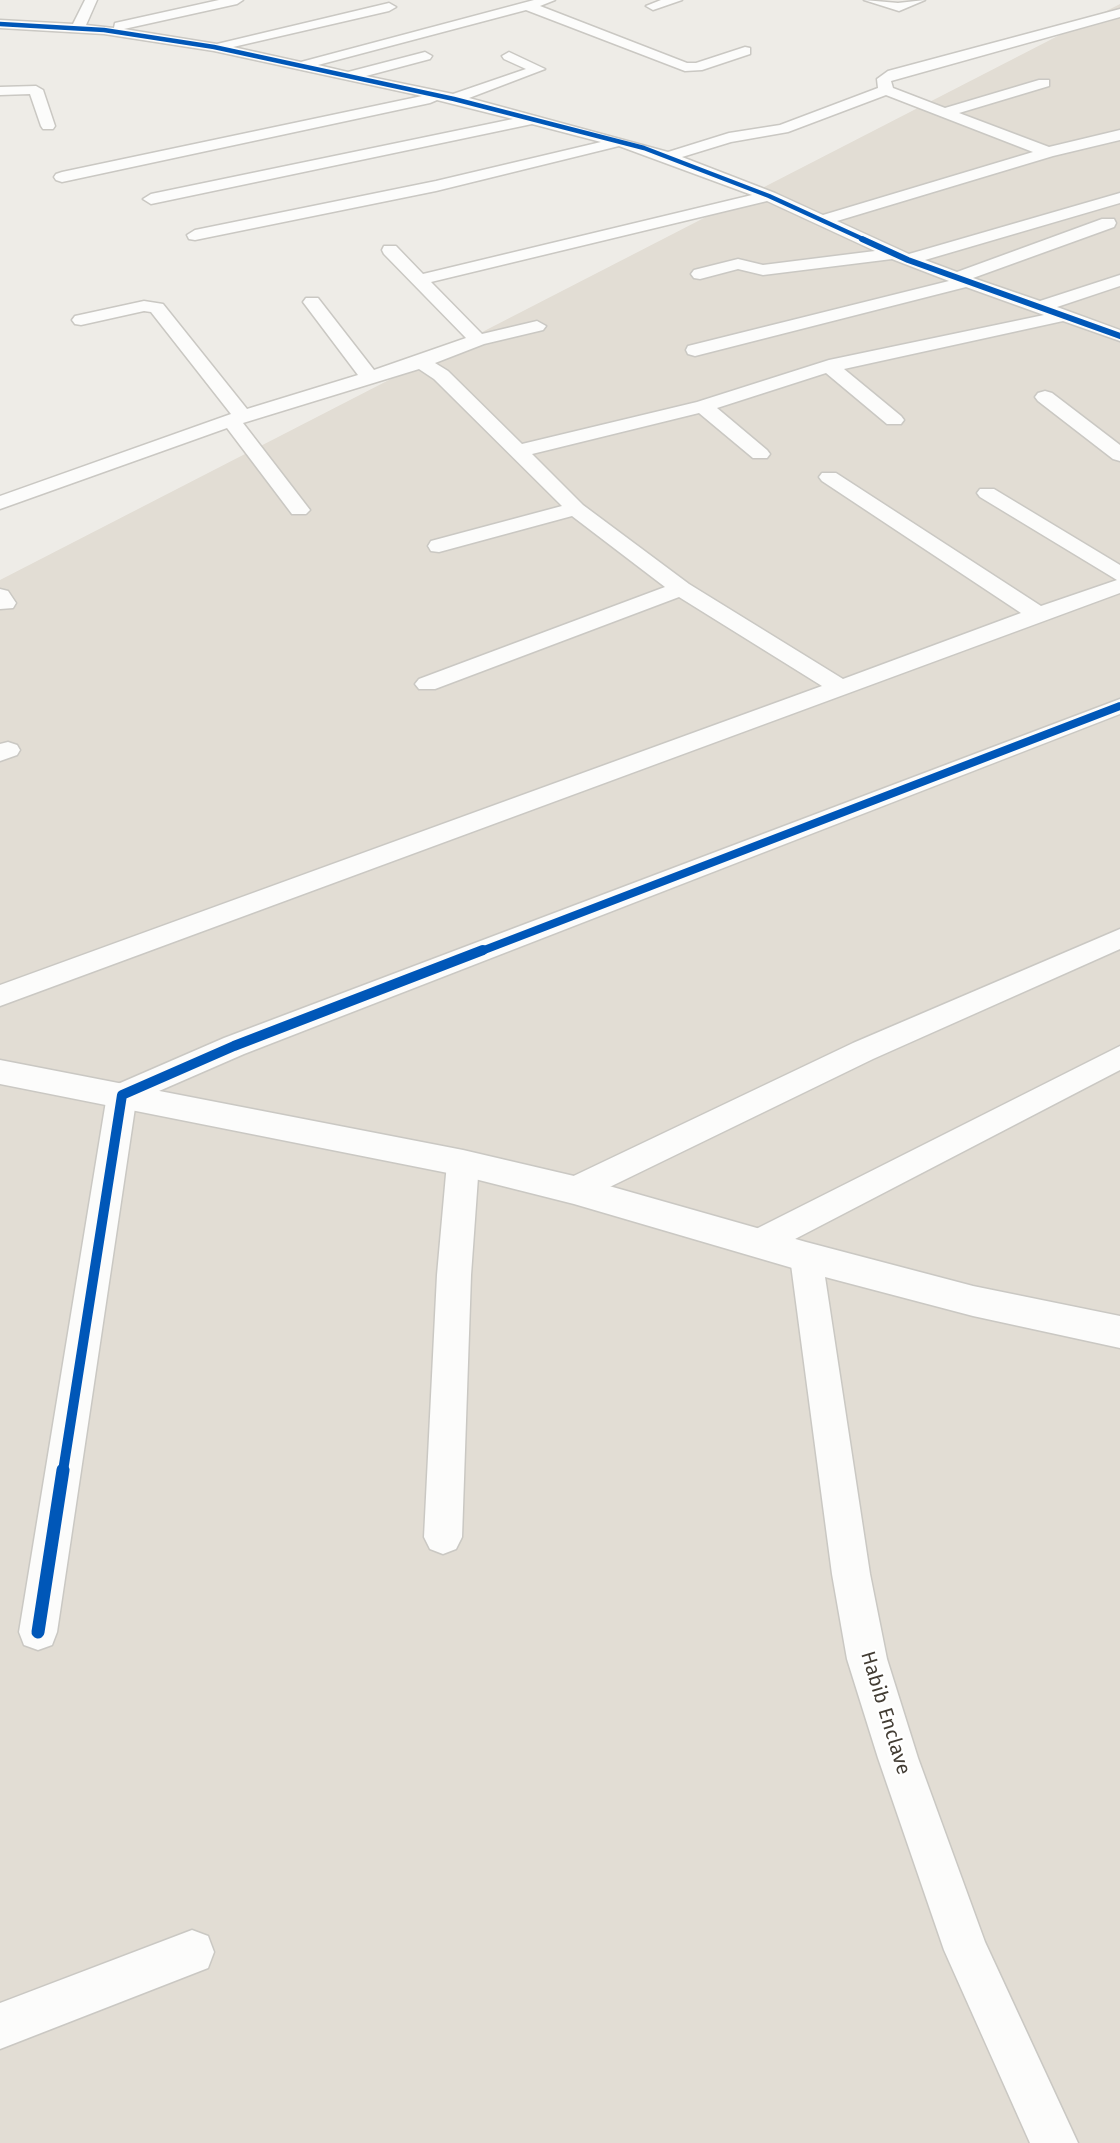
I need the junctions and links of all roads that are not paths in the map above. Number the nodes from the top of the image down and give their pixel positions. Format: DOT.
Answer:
graph roads {
  1 [pos="91,0"];
  2 [pos="237,0"];
  3 [pos="549,0"];
  4 [pos="676,0"];
  5 [pos="870,0"];
  6 [pos="919,0"];
  7 [pos="528,6"];
  8 [pos="653,6"];
  9 [pos="389,7"];
  10 [pos="1120,13"];
  11 [pos="0,24"];
  12 [pos="78,28"];
  13 [pos="104,30"];
  14 [pos="214,47"];
  15 [pos="745,51"];
  16 [pos="425,56"];
  17 [pos="509,56"];
  18 [pos="301,65"];
  19 [pos="350,76"];
  20 [pos="1044,83"];
  21 [pos="886,90"];
  22 [pos="0,91"];
  23 [pos="448,98"];
  24 [pos="946,112"];
  25 [pos="534,118"];
  26 [pos="48,126"];
  27 [pos="1120,135"];
  28 [pos="621,141"];
  29 [pos="1048,152"];
  30 [pos="670,156"];
  31 [pos="62,177"];
  32 [pos="769,196"];
  33 [pos="1120,198"];
  34 [pos="152,200"];
  35 [pos="824,220"];
  36 [pos="1108,223"];
  37 [pos="195,235"];
  38 [pos="390,250"];
  39 [pos="900,257"];
  40 [pos="700,274"];
  41 [pos="419,280"];
  42 [pos="960,280"];
  43 [pos="1120,280"];
  44 [pos="312,302"];
  45 [pos="1038,308"];
  46 [pos="1063,316"];
  47 [pos="81,320"];
  48 [pos="537,326"];
  49 [pos="1120,336"];
  50 [pos="478,340"];
  51 [pos="695,350"];
  52 [pos="421,362"];
  53 [pos="829,366"];
  54 [pos="369,377"];
  55 [pos="1045,397"];
  56 [pos="703,406"];
  57 [pos="237,418"];
  58 [pos="894,420"];
  59 [pos="519,451"];
  60 [pos="760,454"];
  61 [pos="1120,455"];
  62 [pos="829,477"];
  63 [pos="987,493"];
  64 [pos="0,503"];
  65 [pos="576,509"];
  66 [pos="299,510"];
  67 [pos="439,546"];
  68 [pos="1120,574"];
  69 [pos="1120,586"];
  70 [pos="681,589"];
  71 [pos="1037,613"];
  72 [pos="427,684"];
  73 [pos="841,688"];
  74 [pos="1120,706"];
  75 [pos="1120,938"];
  76 [pos="0,996"];
  77 [pos="1120,1058"];
  78 [pos="0,1072"];
  79 [pos="122,1095"];
  80 [pos="464,1163"];
  81 [pos="574,1190"];
  82 [pos="760,1242"];
  83 [pos="806,1257"];
  84 [pos="1120,1332"];
  85 [pos="444,1537"];
  86 [pos="38,1632"];
  87 [pos="192,1952"];
  88 [pos="0,2026"];
  89 [pos="1053,2143"];
  1 -- 12 [label="street"];
  2 -- 13 [label="street"];
  3 -- 7 [label="street"];
  4 -- 8 [label="street"];
  5 -- 6 [label="street"];
  7 -- 15 [label="street"];
  7 -- 18 [label="street"];
  9 -- 14 [label="street"];
  10 -- 21 [label="street"];
  11 -- 12 [label="street"];
  12 -- 13 [label="street"];
  13 -- 14 [label="street"];
  14 -- 18 [label="street"];
  16 -- 19 [label="street"];
  17 -- 23 [label="street"];
  18 -- 19 [label="street"];
  19 -- 23 [label="street"];
  20 -- 24 [label="street"];
  21 -- 24 [label="street"];
  21 -- 30 [label="street"];
  22 -- 26 [label="street"];
  23 -- 25 [label="street"];
  23 -- 31 [label="street"];
  24 -- 29 [label="street"];
  25 -- 28 [label="street"];
  25 -- 34 [label="street"];
  27 -- 29 [label="street"];
  28 -- 30 [label="street"];
  28 -- 37 [label="street"];
  29 -- 35 [label="street"];
  30 -- 32 [label="street"];
  32 -- 35 [label="street"];
  32 -- 41 [label="street"];
  33 -- 39 [label="street"];
  35 -- 39 [label="street"];
  36 -- 42 [label="street"];
  38 -- 41 [label="street"];
  39 -- 40 [label="street"];
  39 -- 42 [label="street"];
  41 -- 50 [label="street"];
  42 -- 45 [label="street"];
  42 -- 51 [label="street"];
  43 -- 45 [label="street"];
  44 -- 54 [label="street"];
  45 -- 46 [label="street"];
  46 -- 49 [label="street"];
  46 -- 53 [label="street"];
  47 -- 57 [label="street"];
  48 -- 50 [label="street"];
  50 -- 52 [label="street"];
  52 -- 54 [label="street"];
  52 -- 59 [label="street"];
  53 -- 56 [label="street"];
  53 -- 58 [label="street"];
  54 -- 57 [label="street"];
  55 -- 61 [label="street"];
  56 -- 59 [label="street"];
  56 -- 60 [label="street"];
  57 -- 64 [label="street"];
  57 -- 66 [label="street"];
  59 -- 65 [label="street"];
  62 -- 71 [label="street"];
  63 -- 68 [label="street"];
  65 -- 67 [label="street"];
  65 -- 70 [label="street"];
  69 -- 71 [label="street"];
  70 -- 72 [label="street"];
  70 -- 73 [label="street"];
  71 -- 73 [label="street"];
  73 -- 76 [label="street"];
  74 -- 79 [label="street"];
  75 -- 81 [label="street"];
  77 -- 82 [label="street"];
  78 -- 79 [label="street"];
  79 -- 80 [label="street"];
  79 -- 86 [label="street"];
  80 -- 81 [label="street"];
  80 -- 85 [label="street"];
  81 -- 82 [label="street"];
  82 -- 83 [label="street"];
  83 -- 84 [label="street"];
  83 -- 89 [label="street, Habib Enclave"];
  87 -- 88 [label="street"];
}
